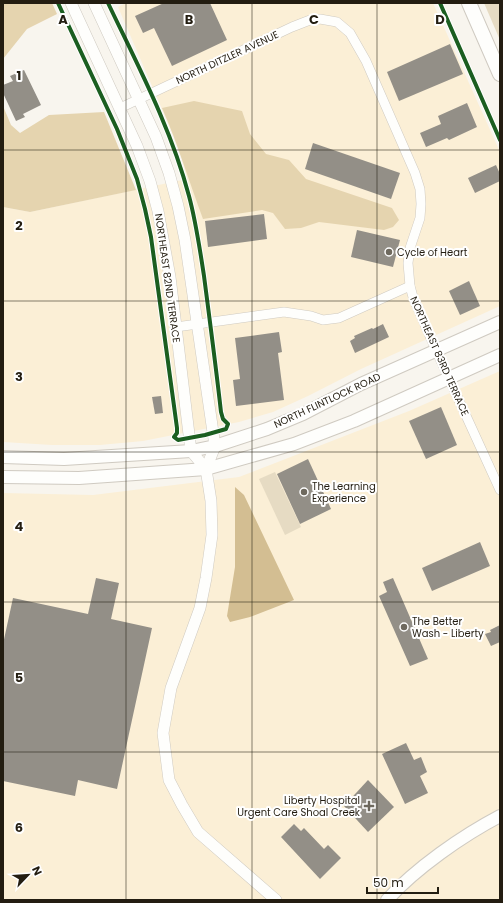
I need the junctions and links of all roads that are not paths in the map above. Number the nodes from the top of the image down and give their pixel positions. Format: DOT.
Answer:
graph roads {
  1 [pos="71,3"];
  2 [pos="94,3"];
  3 [pos="469,3"];
  4 [pos="337,22"];
  5 [pos="500,74"];
  6 [pos="139,99"];
  7 [pos="120,108"];
  8 [pos="410,286"];
  9 [pos="500,322"];
  10 [pos="197,325"];
  11 [pos="176,327"];
  12 [pos="436,350"];
  13 [pos="500,355"];
  14 [pos="449,377"];
  15 [pos="215,446"];
  16 [pos="191,451"];
  17 [pos="3,457"];
  18 [pos="206,469"];
  19 [pos="3,477"];
  20 [pos="500,490"];
  21 [pos="500,816"];
  22 [pos="276,900"];
  23 [pos="387,900"];
  1 -- 7 [label="street, NORTHEAST 82ND TERRACE"];
  2 -- 6 [label="street, NORTHEAST 82ND TERRACE"];
  3 -- 5 [label="highway"];
  4 -- 6 [label="street, NORTH DITZLER AVENUE"];
  4 -- 8 [label="street, NORTHEAST 83RD TERRACE"];
  6 -- 7 [label="street, NORTH DITZLER AVENUE"];
  6 -- 10 [label="street, NORTHEAST 82ND TERRACE"];
  7 -- 11 [label="street, NORTHEAST 82ND TERRACE"];
  8 -- 10 [label="street"];
  8 -- 12 [label="street, NORTHEAST 83RD TERRACE"];
  9 -- 12 [label="main road, NORTH FLINTLOCK ROAD"];
  10 -- 11 [label="street"];
  10 -- 15 [label="street, NORTHEAST 82ND TERRACE"];
  11 -- 16 [label="street, NORTHEAST 82ND TERRACE"];
  12 -- 14 [label="street, NORTHEAST 83RD TERRACE"];
  12 -- 15 [label="main road, NORTH FLINTLOCK ROAD"];
  13 -- 14 [label="main road"];
  14 -- 18 [label="main road"];
  14 -- 20 [label="street, NORTHEAST 83RD TERRACE"];
  15 -- 16 [label="main road, NORTH FLINTLOCK ROAD"];
  15 -- 18 [label="street, NORTHEAST 82ND TERRACE"];
  16 -- 17 [label="main road, NORTH FLINTLOCK ROAD"];
  16 -- 18 [label="street"];
  18 -- 19 [label="main road"];
  18 -- 22 [label="street"];
  21 -- 23 [label="main road"];
}
